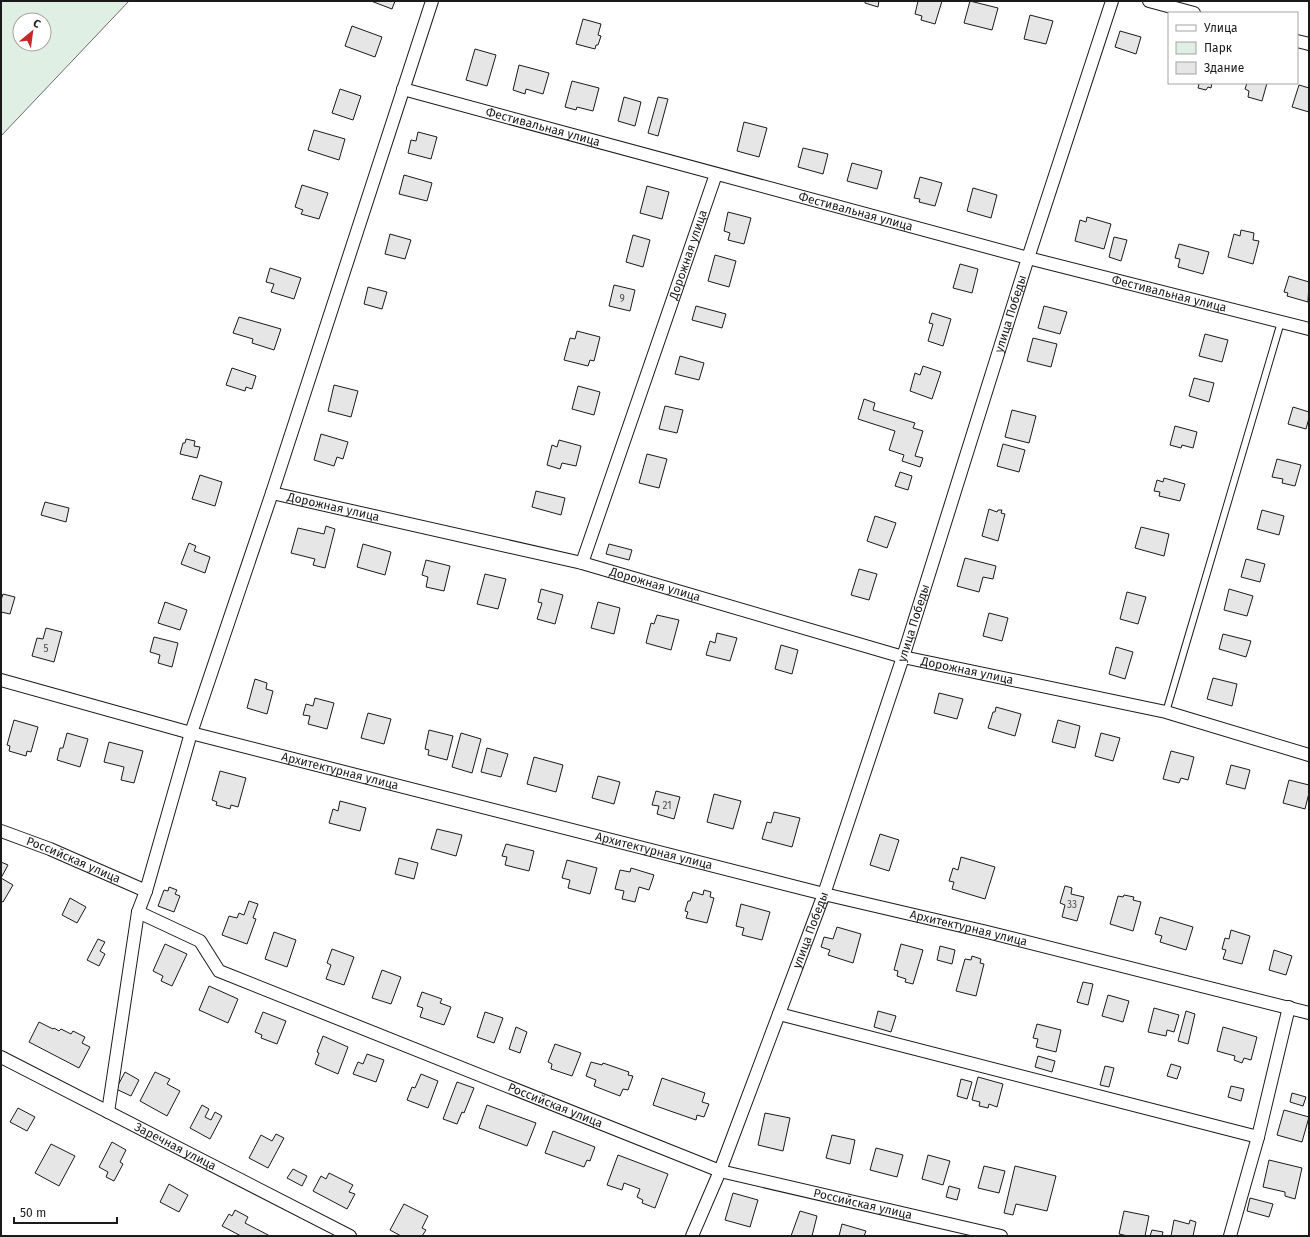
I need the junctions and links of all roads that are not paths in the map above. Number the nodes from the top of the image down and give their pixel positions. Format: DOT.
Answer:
graph roads {
  1 [pos="432,1"];
  2 [pos="1112,1"];
  3 [pos="1149,1"];
  4 [pos="1190,12"];
  5 [pos="1298,41"];
  6 [pos="1309,44"];
  7 [pos="403,89"];
  8 [pos="716,174"];
  9 [pos="1028,258"];
  10 [pos="1281,322"];
  11 [pos="1309,329"];
  12 [pos="272,493"];
  13 [pos="582,563"];
  14 [pos="903,657"];
  15 [pos="1,680"];
  16 [pos="1166,712"];
  17 [pos="191,733"];
  18 [pos="1309,756"];
  19 [pos="1,831"];
  20 [pos="146,890"];
  21 [pos="824,894"];
  22 [pos="138,912"];
  23 [pos="1288,1008"];
  24 [pos="1309,1013"];
  25 [pos="779,1014"];
  26 [pos="1,1057"];
  27 [pos="108,1112"];
  28 [pos="1258,1137"];
  29 [pos="720,1171"];
  30 [pos="350,1236"];
  31 [pos="692,1236"];
  32 [pos="1001,1236"];
  33 [pos="1230,1236"];
  1 -- 7 [label="street"];
  2 -- 9 [label="street, улица Победы"];
  3 -- 4 [label="street"];
  5 -- 6 [label="street"];
  7 -- 8 [label="street, Фестивальная улица"];
  7 -- 12 [label="street"];
  8 -- 9 [label="street, Фестивальная улица"];
  8 -- 13 [label="street, Дорожная улица"];
  9 -- 10 [label="street, Фестивальная улица"];
  9 -- 14 [label="street, улица Победы"];
  10 -- 11 [label="street, Фестивальная улица"];
  10 -- 16 [label="lane"];
  12 -- 13 [label="street, Дорожная улица"];
  12 -- 17 [label="street"];
  13 -- 14 [label="street, Дорожная улица"];
  14 -- 16 [label="street, Дорожная улица"];
  14 -- 21 [label="street, улица Победы"];
  15 -- 17 [label="street, Архитектурная улица"];
  16 -- 18 [label="street, Дорожная улица"];
  17 -- 20 [label="street"];
  17 -- 21 [label="street, Архитектурная улица"];
  19 -- 20 [label="street, Российская улица"];
  20 -- 22 [label="street"];
  21 -- 23 [label="street, Архитектурная улица"];
  21 -- 25 [label="street, улица Победы"];
  22 -- 27 [label="street"];
  22 -- 29 [label="street, Российская улица"];
  23 -- 24 [label="street, Архитектурная улица"];
  23 -- 28 [label="street"];
  25 -- 28 [label="street"];
  25 -- 29 [label="street, улица Победы"];
  26 -- 27 [label="street, Заречная улица"];
  27 -- 30 [label="street, Заречная улица"];
  28 -- 33 [label="street"];
  29 -- 31 [label="street, улица Победы"];
  29 -- 32 [label="street, Российская улица"];
}
